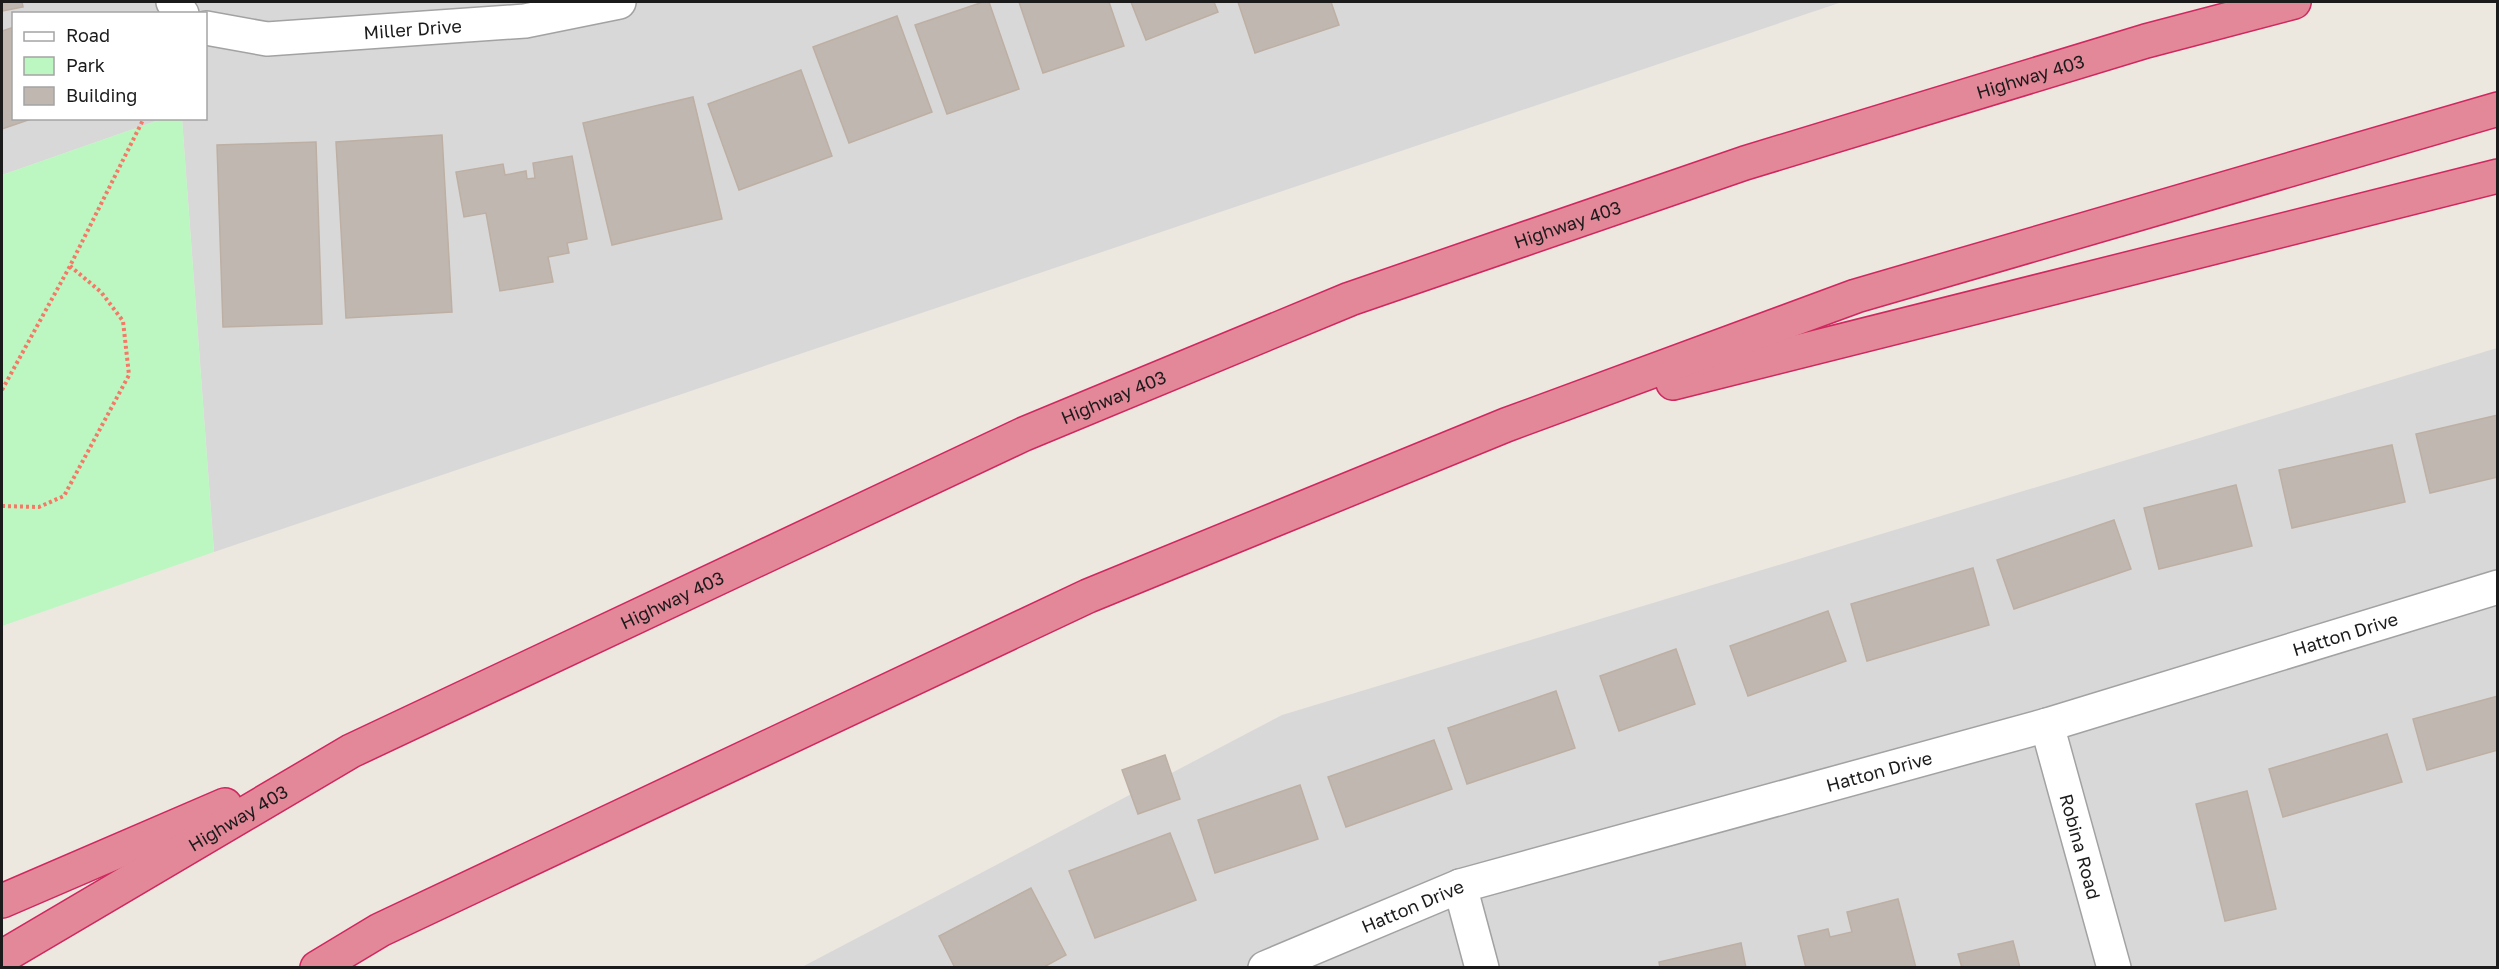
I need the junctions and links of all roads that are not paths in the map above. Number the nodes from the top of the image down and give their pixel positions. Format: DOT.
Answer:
graph roads {
  1 [pos="618,2"];
  2 [pos="2294,2"];
  3 [pos="207,28"];
  4 [pos="2498,109"];
  5 [pos="2498,176"];
  6 [pos="1506,425"];
  7 [pos="2498,587"];
  8 [pos="2047,725"];
  9 [pos="351,751"];
  10 [pos="1460,886"];
  11 [pos="2,901"];
  12 [pos="2,957"];
  13 [pos="317,968"];
  14 [pos="1265,968"];
  15 [pos="1482,968"];
  16 [pos="2114,968"];
  1 -- 3 [label="street, Miller Drive"];
  2 -- 9 [label="highway, Highway 403"];
  4 -- 6 [label="highway"];
  5 -- 6 [label="highway"];
  6 -- 13 [label="highway"];
  7 -- 8 [label="street, Hatton Drive"];
  8 -- 10 [label="street, Hatton Drive"];
  8 -- 16 [label="street, Robina Road"];
  9 -- 11 [label="highway"];
  9 -- 12 [label="highway, Highway 403"];
  10 -- 14 [label="street, Hatton Drive"];
  10 -- 15 [label="street"];
}
